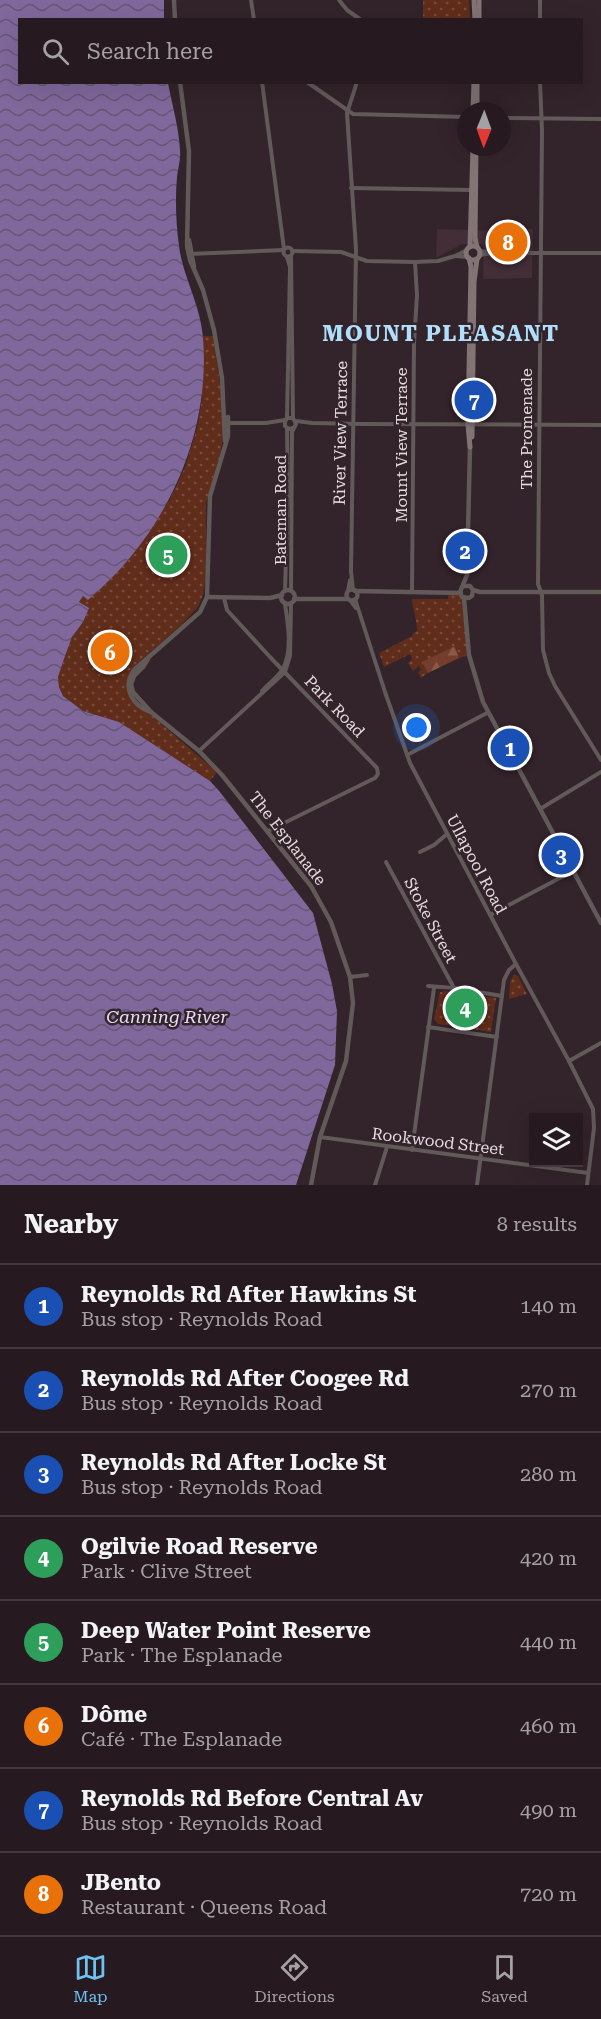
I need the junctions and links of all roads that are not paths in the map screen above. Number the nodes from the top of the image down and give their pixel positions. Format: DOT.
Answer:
graph roads {
  1 [pos="174,0"];
  2 [pos="251,0"];
  3 [pos="339,0"];
  4 [pos="474,0"];
  5 [pos="479,0"];
  6 [pos="540,0"];
  7 [pos="175,18"];
  8 [pos="254,18"];
  9 [pos="358,18"];
  10 [pos="477,18"];
  11 [pos="477,18"];
  12 [pos="540,18"];
  13 [pos="180,84"];
  14 [pos="262,84"];
  15 [pos="310,84"];
  16 [pos="356,84"];
  17 [pos="476,84"];
  18 [pos="540,84"];
  19 [pos="475,102"];
  20 [pos="347,110"];
  21 [pos="457,117"];
  22 [pos="511,118"];
  23 [pos="541,119"];
  24 [pos="601,119"];
  25 [pos="474,156"];
  26 [pos="351,188"];
  27 [pos="474,190"];
  28 [pos="468,248"];
  29 [pos="288,252"];
  30 [pos="478,253"];
  31 [pos="540,253"];
  32 [pos="601,253"];
  33 [pos="190,254"];
  34 [pos="455,256"];
  35 [pos="355,258"];
  36 [pos="468,258"];
  37 [pos="415,262"];
  38 [pos="472,282"];
  39 [pos="227,423"];
  40 [pos="290,423"];
  41 [pos="352,424"];
  42 [pos="413,424"];
  43 [pos="470,424"];
  44 [pos="538,425"];
  45 [pos="601,425"];
  46 [pos="470,447"];
  47 [pos="412,592"];
  48 [pos="467,592"];
  49 [pos="540,592"];
  50 [pos="601,592"];
  51 [pos="352,595"];
  52 [pos="207,597"];
  53 [pos="224,598"];
  54 [pos="288,598"];
  55 [pos="270,657"];
  56 [pos="285,662"];
  57 [pos="284,671"];
  58 [pos="488,713"];
  59 [pos="199,751"];
  60 [pos="407,755"];
  61 [pos="601,760"];
  62 [pos="601,772"];
  63 [pos="540,809"];
  64 [pos="268,831"];
  65 [pos="447,834"];
  66 [pos="420,852"];
  67 [pos="386,862"];
  68 [pos="573,871"];
  69 [pos="490,915"];
  70 [pos="601,923"];
  71 [pos="516,964"];
  72 [pos="367,975"];
  73 [pos="350,977"];
  74 [pos="428,986"];
  75 [pos="434,988"];
  76 [pos="454,988"];
  77 [pos="502,996"];
  78 [pos="428,1027"];
  79 [pos="496,1037"];
  80 [pos="601,1043"];
  81 [pos="569,1061"];
  82 [pos="320,1137"];
  83 [pos="387,1147"];
  84 [pos="412,1150"];
  85 [pos="480,1159"];
  86 [pos="588,1173"];
  87 [pos="310,1185"];
  88 [pos="375,1185"];
  89 [pos="477,1185"];
  90 [pos="587,1185"];
  1 -- 7 [label="street"];
  2 -- 8 [label="street"];
  3 -- 9 [label="street"];
  4 -- 10 [label="main road"];
  5 -- 11 [label="main road"];
  6 -- 12 [label="street"];
  13 -- 33 [label="street"];
  14 -- 29 [label="street, Bateman Road"];
  15 -- 20 [label="street"];
  16 -- 20 [label="street, River View Terrace"];
  17 -- 19 [label="main road"];
  18 -- 23 [label="street, The Promenade"];
  20 -- 21 [label="street"];
  20 -- 26 [label="street, River View Terrace"];
  22 -- 23 [label="street"];
  23 -- 24 [label="street"];
  23 -- 31 [label="street, The Promenade"];
  25 -- 27 [label="main road"];
  26 -- 27 [label="street"];
  26 -- 35 [label="street, River View Terrace"];
  27 -- 28 [label="main road"];
  27 -- 30 [label="main road"];
  28 -- 30 [label="main road"];
  28 -- 34 [label="street"];
  28 -- 36 [label="main road"];
  29 -- 33 [label="street"];
  29 -- 35 [label="street"];
  29 -- 40 [label="street, Bateman Road"];
  30 -- 31 [label="street"];
  30 -- 36 [label="main road"];
  30 -- 38 [label="main road"];
  31 -- 32 [label="street"];
  31 -- 44 [label="street, The Promenade"];
  33 -- 39 [label="street"];
  34 -- 36 [label="street"];
  34 -- 37 [label="street"];
  35 -- 37 [label="street"];
  35 -- 41 [label="street, River View Terrace"];
  36 -- 38 [label="main road"];
  37 -- 42 [label="street, Mount View Terrace"];
  38 -- 43 [label="main road"];
  39 -- 40 [label="street"];
  39 -- 52 [label="street"];
  40 -- 41 [label="street"];
  40 -- 54 [label="street, Bateman Road"];
  41 -- 42 [label="street"];
  41 -- 51 [label="street, River View Terrace"];
  42 -- 43 [label="street"];
  42 -- 47 [label="street, Mount View Terrace"];
  43 -- 44 [label="street"];
  43 -- 46 [label="main road"];
  44 -- 45 [label="street"];
  44 -- 49 [label="street, The Promenade"];
  46 -- 48 [label="street"];
  47 -- 48 [label="street"];
  47 -- 51 [label="street"];
  48 -- 49 [label="street"];
  48 -- 58 [label="street"];
  49 -- 50 [label="street"];
  49 -- 61 [label="street, The Promenade"];
  51 -- 54 [label="street"];
  51 -- 60 [label="street, Ullapool Road"];
  52 -- 53 [label="street"];
  52 -- 59 [label="street, The Esplanade"];
  53 -- 54 [label="street"];
  53 -- 55 [label="street, Park Road"];
  54 -- 56 [label="street, Bateman Road"];
  54 -- 57 [label="street, Bateman Road"];
  55 -- 56 [label="street, Park Road"];
  55 -- 57 [label="street, Park Road"];
  56 -- 57 [label="street, Bateman Road"];
  57 -- 59 [label="street, Bateman Road"];
  57 -- 64 [label="street, Park Road"];
  58 -- 60 [label="street"];
  58 -- 63 [label="street"];
  59 -- 64 [label="street, The Esplanade"];
  60 -- 65 [label="street, Ullapool Road"];
  62 -- 63 [label="street"];
  63 -- 68 [label="street"];
  64 -- 73 [label="street, The Esplanade"];
  65 -- 66 [label="street"];
  65 -- 69 [label="street, Ullapool Road"];
  67 -- 76 [label="street, Stoke Street"];
  68 -- 69 [label="street"];
  68 -- 70 [label="street"];
  69 -- 71 [label="street, Ullapool Road"];
  71 -- 77 [label="street"];
  71 -- 81 [label="street, Ullapool Road"];
  72 -- 73 [label="street"];
  73 -- 82 [label="street, The Esplanade"];
  74 -- 75 [label="street"];
  75 -- 76 [label="street"];
  75 -- 78 [label="street"];
  76 -- 77 [label="street"];
  77 -- 79 [label="street"];
  78 -- 79 [label="street"];
  78 -- 84 [label="street"];
  79 -- 85 [label="street"];
  80 -- 81 [label="street"];
  81 -- 86 [label="street, Ullapool Road"];
  82 -- 83 [label="street, Rookwood Street"];
  82 -- 87 [label="street, The Esplanade"];
  83 -- 84 [label="street, Rookwood Street"];
  83 -- 88 [label="street"];
  84 -- 85 [label="street, Rookwood Street"];
  85 -- 86 [label="street, Rookwood Street"];
  85 -- 89 [label="street"];
  86 -- 90 [label="street"];
}
